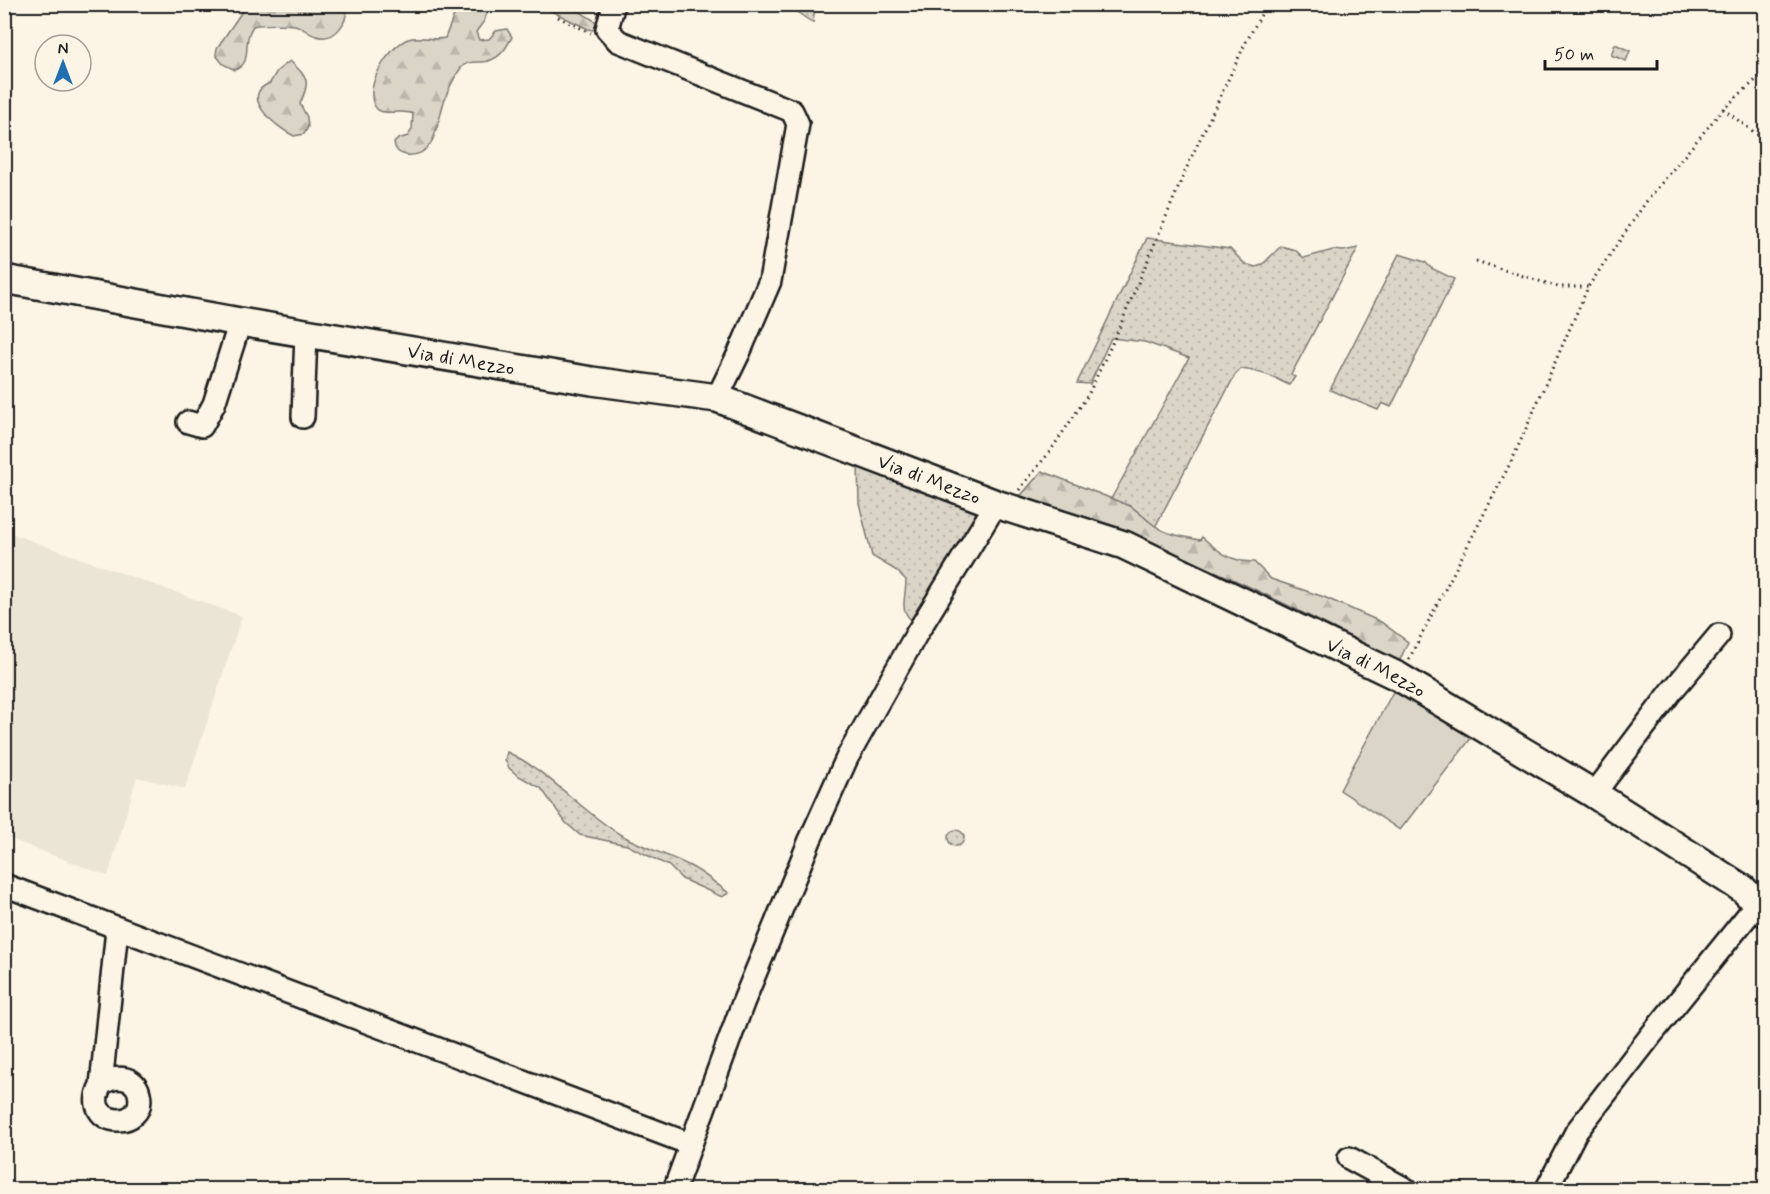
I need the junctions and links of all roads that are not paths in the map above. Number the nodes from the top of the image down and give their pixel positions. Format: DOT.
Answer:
graph roads {
  1 [pos="614,4"];
  2 [pos="4,279"];
  3 [pos="240,322"];
  4 [pos="306,333"];
  5 [pos="717,398"];
  6 [pos="303,417"];
  7 [pos="188,422"];
  8 [pos="996,504"];
  9 [pos="1719,635"];
  10 [pos="1594,794"];
  11 [pos="4,885"];
  12 [pos="1761,908"];
  13 [pos="117,929"];
  14 [pos="101,1085"];
  15 [pos="690,1144"];
  16 [pos="1349,1158"];
  17 [pos="674,1190"];
  18 [pos="1407,1190"];
  19 [pos="1546,1190"];
  1 -- 5 [label="street"];
  2 -- 3 [label="main road, Via di Mezzo"];
  3 -- 4 [label="main road, Via di Mezzo"];
  3 -- 7 [label="street"];
  4 -- 5 [label="main road, Via di Mezzo"];
  4 -- 6 [label="street"];
  5 -- 8 [label="main road, Via di Mezzo"];
  8 -- 10 [label="main road, Via di Mezzo"];
  8 -- 15 [label="street"];
  9 -- 10 [label="street"];
  10 -- 12 [label="main road, Via di Mezzo"];
  11 -- 13 [label="street"];
  12 -- 19 [label="street"];
  13 -- 14 [label="street"];
  13 -- 15 [label="street"];
  15 -- 17 [label="street"];
  16 -- 18 [label="street"];
}
